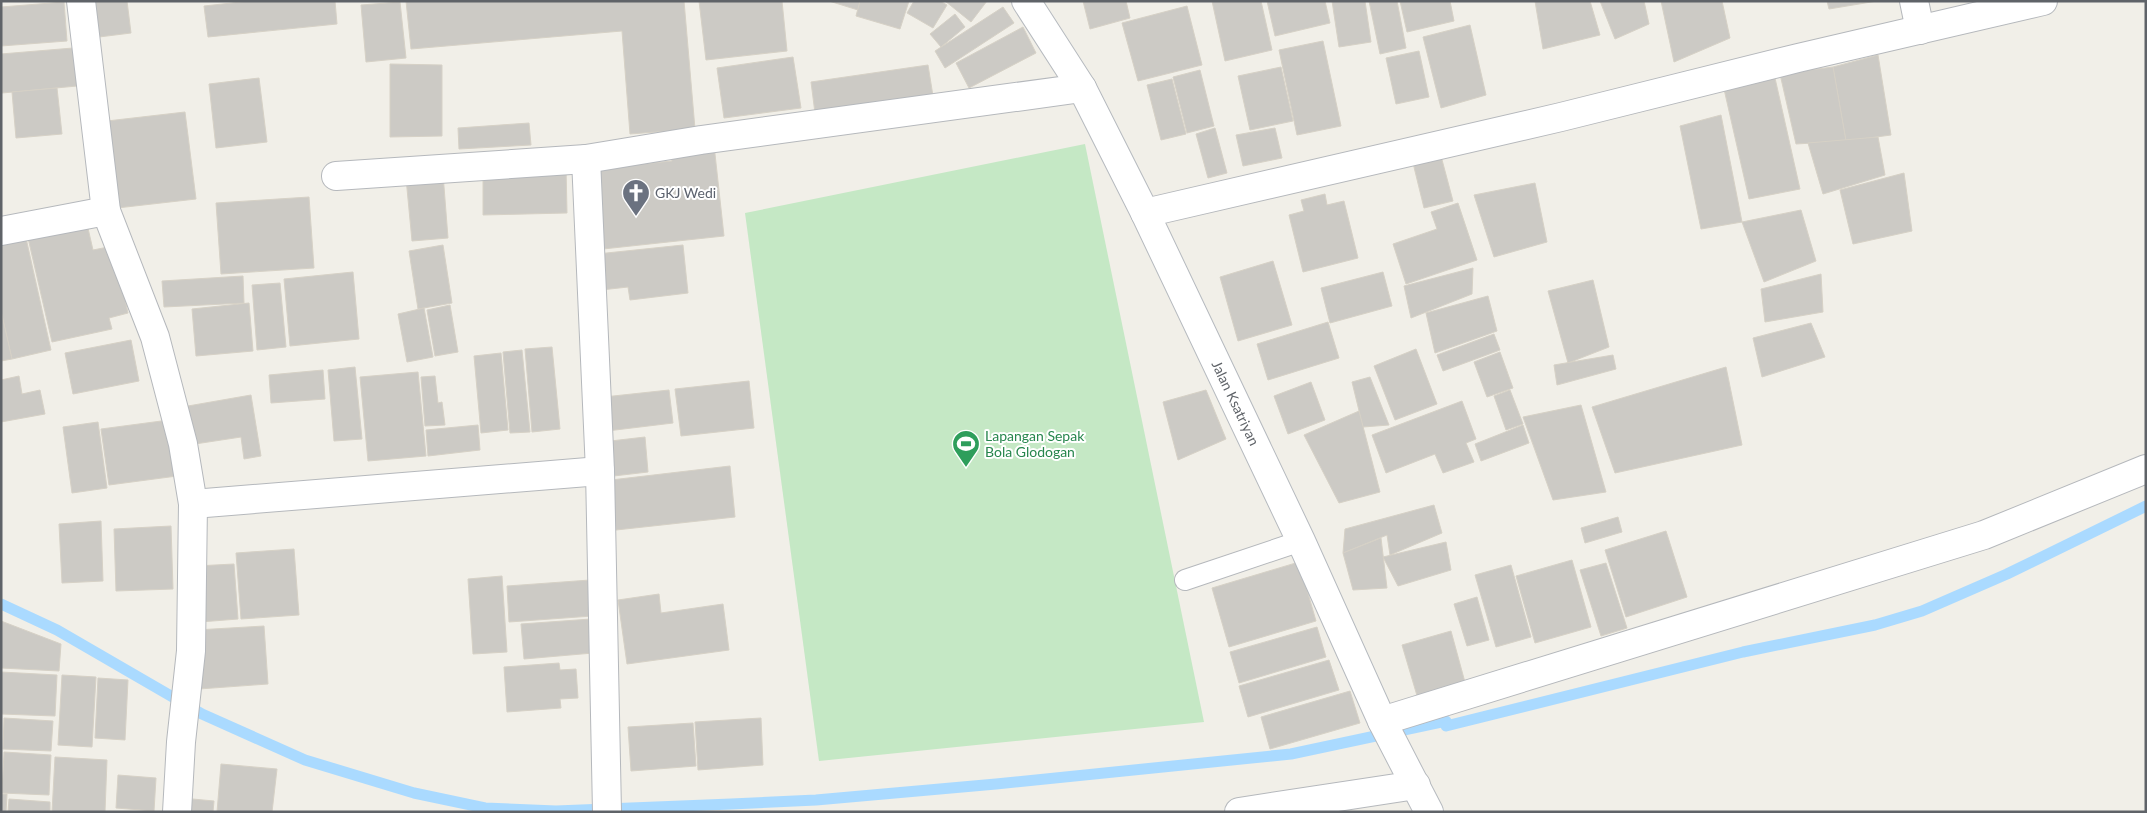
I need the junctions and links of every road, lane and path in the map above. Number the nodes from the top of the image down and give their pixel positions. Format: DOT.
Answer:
graph roads {
  1 [pos="81,1"];
  2 [pos="1026,1"];
  3 [pos="1914,1"];
  4 [pos="2043,1"];
  5 [pos="1920,30"];
  6 [pos="1082,88"];
  7 [pos="586,158"];
  8 [pos="336,176"];
  9 [pos="106,211"];
  10 [pos="1145,213"];
  11 [pos="1,231"];
  12 [pos="2146,469"];
  13 [pos="600,471"];
  14 [pos="193,504"];
  15 [pos="1301,541"];
  16 [pos="1185,580"];
  17 [pos="1383,724"];
  18 [pos="1416,785"];
  19 [pos="607,799"];
  20 [pos="177,812"];
  21 [pos="1239,812"];
  22 [pos="1429,812"];
  1 -- 9 [label="street"];
  2 -- 6 [label="street, Jalan Ksatriyan"];
  3 -- 5 [label="street"];
  4 -- 5 [label="street"];
  5 -- 10 [label="street"];
  6 -- 7 [label="street"];
  6 -- 10 [label="street, Jalan Ksatriyan"];
  7 -- 8 [label="street"];
  7 -- 13 [label="street"];
  9 -- 11 [label="street"];
  9 -- 14 [label="street"];
  10 -- 15 [label="street, Jalan Ksatriyan"];
  12 -- 17 [label="street"];
  13 -- 14 [label="street"];
  13 -- 19 [label="street"];
  14 -- 20 [label="street"];
  15 -- 16 [label="lane"];
  15 -- 17 [label="street, Jalan Ksatriyan"];
  17 -- 18 [label="street, Jalan Ksatriyan"];
  18 -- 21 [label="street"];
  18 -- 22 [label="street, Jalan Ksatriyan"];
}
